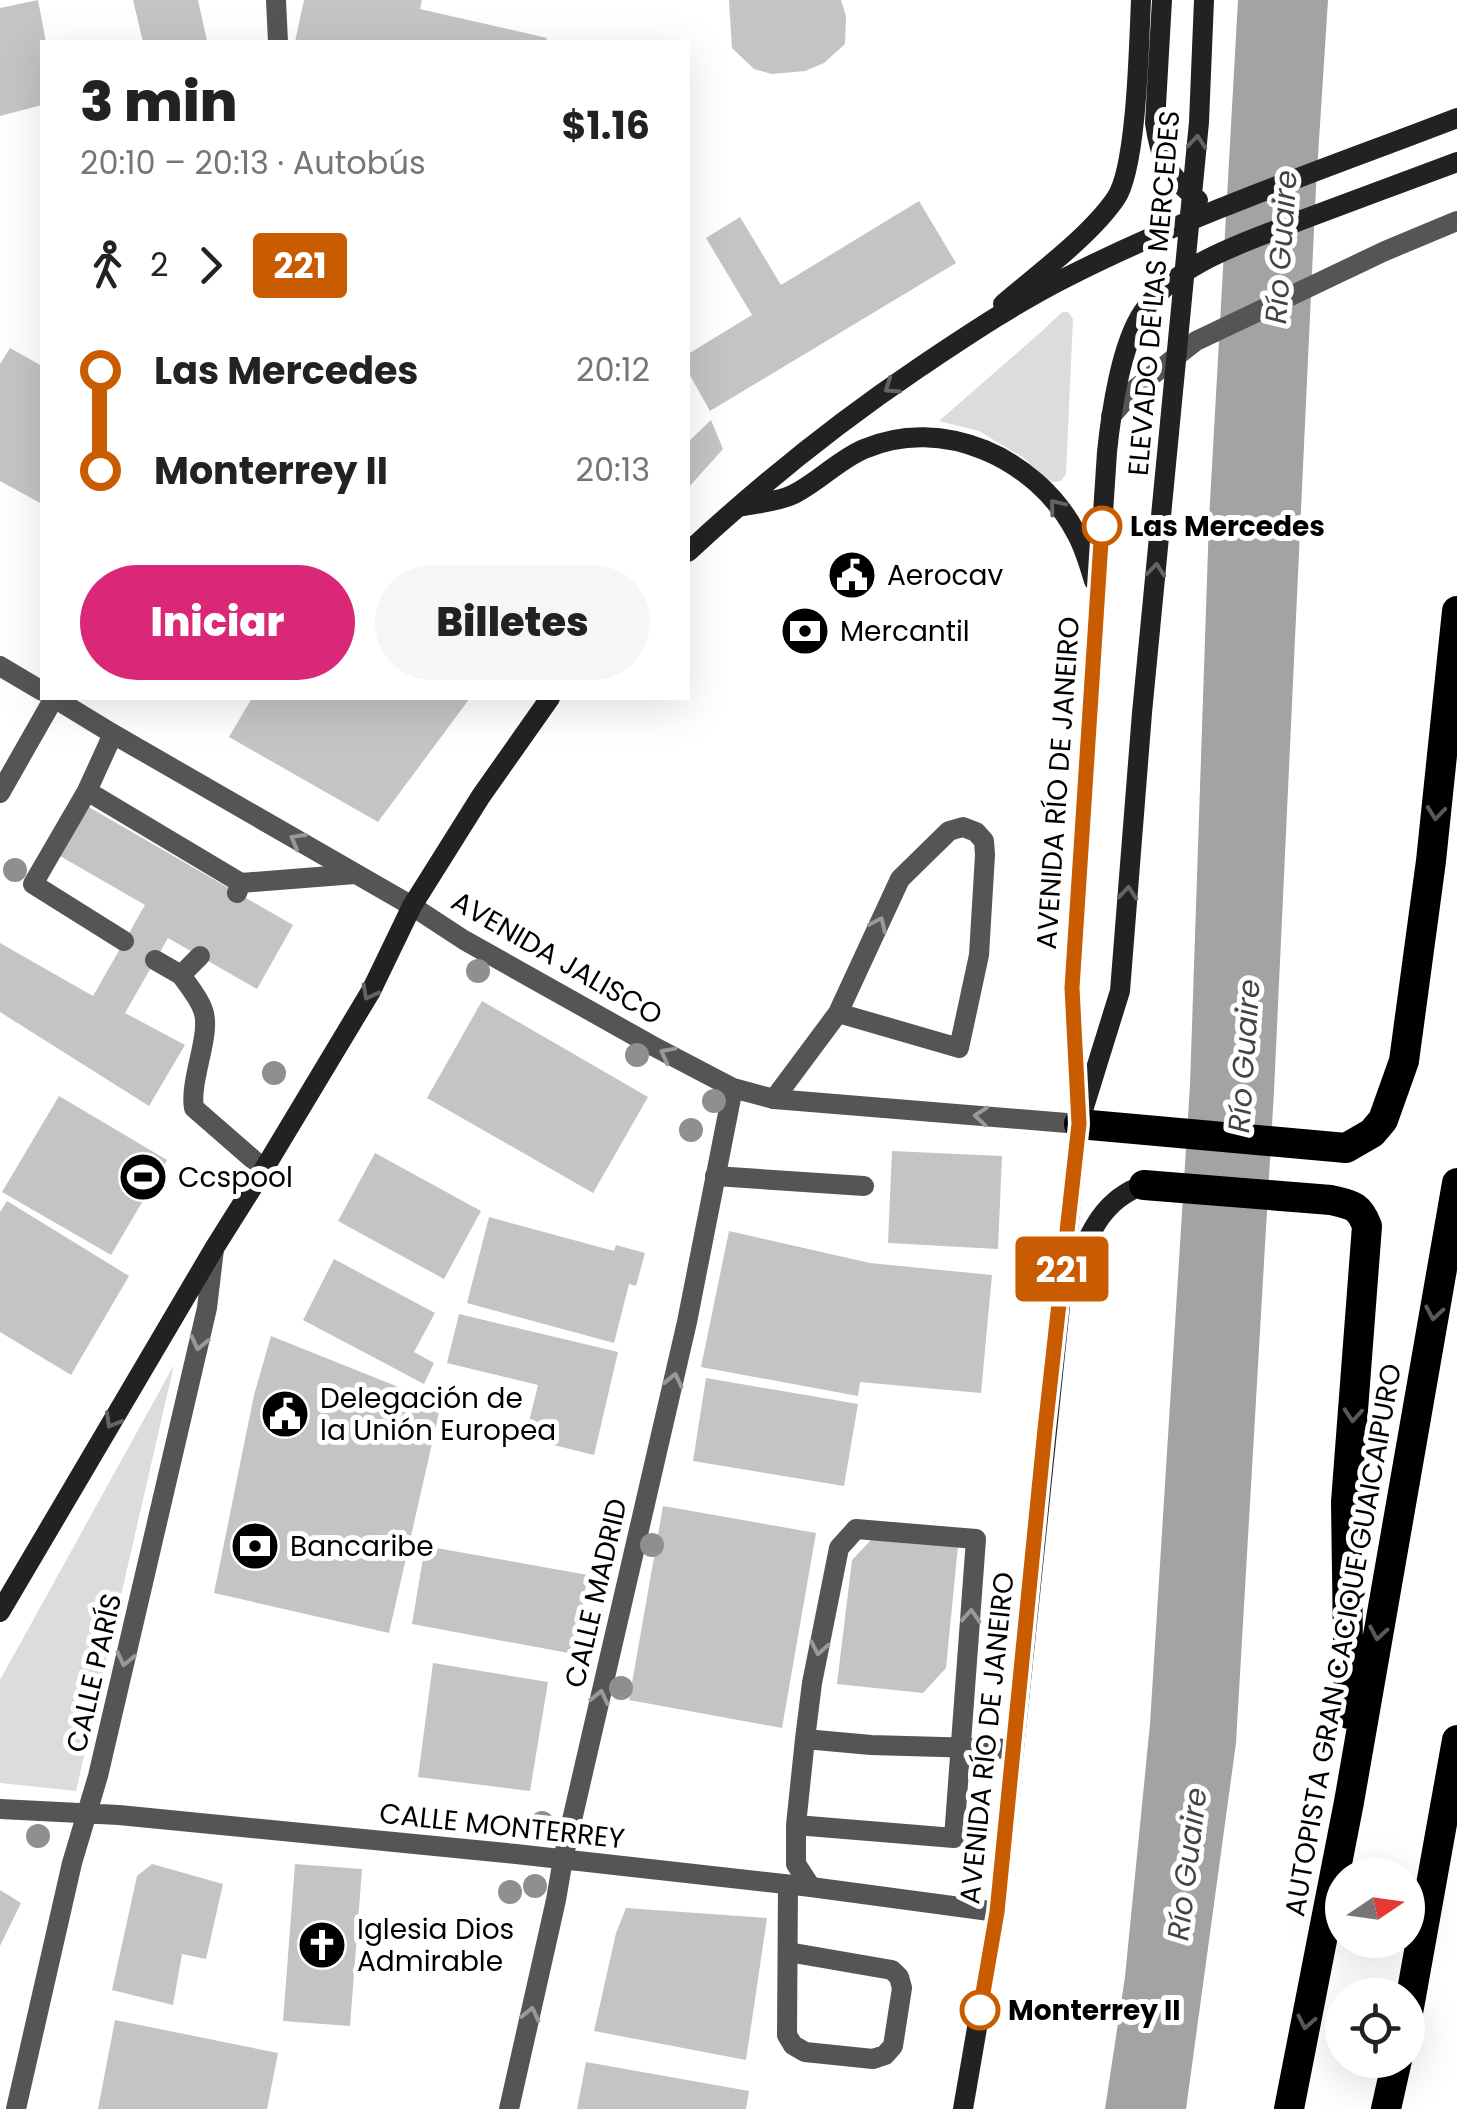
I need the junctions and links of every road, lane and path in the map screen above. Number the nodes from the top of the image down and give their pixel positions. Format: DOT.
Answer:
graph roads {
  1 [pos="276,0"];
  2 [pos="1141,0"];
  3 [pos="1162,0"];
  4 [pos="1204,0"];
  5 [pos="278,40"];
  6 [pos="1457,118"];
  7 [pos="1457,162"];
  8 [pos="1217,208"];
  9 [pos="1457,222"];
  10 [pos="972,332"];
  11 [pos="1111,416"];
  12 [pos="735,508"];
  13 [pos="690,550"];
  14 [pos="1098,592"];
  15 [pos="1457,611"];
  16 [pos="0,666"];
  17 [pos="40,690"];
  18 [pos="53,700"];
  19 [pos="57,700"];
  20 [pos="549,700"];
  21 [pos="113,734"];
  22 [pos="87,790"];
  23 [pos="0,794"];
  24 [pos="355,874"];
  25 [pos="412,906"];
  26 [pos="124,941"];
  27 [pos="200,956"];
  28 [pos="156,960"];
  29 [pos="181,975"];
  30 [pos="838,1013"];
  31 [pos="732,1088"];
  32 [pos="774,1100"];
  33 [pos="1079,1124"];
  34 [pos="264,1169"];
  35 [pos="716,1176"];
  36 [pos="1457,1182"];
  37 [pos="1144,1185"];
  38 [pos="864,1186"];
  39 [pos="214,1247"];
  40 [pos="1058,1308"];
  41 [pos="0,1612"];
  42 [pos="805,1739"];
  43 [pos="1457,1740"];
  44 [pos="962,1748"];
  45 [pos="1013,1750"];
  46 [pos="1349,1802"];
  47 [pos="0,1809"];
  48 [pos="86,1814"];
  49 [pos="796,1825"];
  50 [pos="562,1859"];
  51 [pos="788,1885"];
  52 [pos="811,1887"];
  53 [pos="997,1912"];
  54 [pos="788,1952"];
  55 [pos="1414,1978"];
  56 [pos="1394,2078"];
  57 [pos="1397,2078"];
  58 [pos="16,2109"];
  59 [pos="509,2109"];
  60 [pos="963,2109"];
  61 [pos="1289,2109"];
  62 [pos="1386,2109"];
  63 [pos="1394,2109"];
  1 -- 5 [label="street"];
  2 -- 10 [label="street"];
  3 -- 8 [label="street"];
  33 -- 4 [label="street, ELEVADO DE LAS MERCEDES, one-way"];
  6 -- 8 [label="street"];
  7 -- 11 [label="street, AVENIDA RÍO DE JANEIRO"];
  8 -- 10 [label="street"];
  9 -- 11 [label="street"];
  10 -- 12 [label="street, one-way"];
  11 -- 14 [label="street, AVENIDA RÍO DE JANEIRO"];
  12 -- 13 [label="street"];
  14 -- 12 [label="street, one-way"];
  14 -- 33 [label="street, AVENIDA RÍO DE JANEIRO"];
  15 -- 33 [label="highway, one-way"];
  16 -- 17 [label="street"];
  18 -- 23 [label="street"];
  19 -- 21 [label="street, AVENIDA JALISCO"];
  20 -- 25 [label="street"];
  21 -- 22 [label="street"];
  24 -- 21 [label="street, AVENIDA JALISCO, one-way"];
  22 -- 24 [label="street"];
  22 -- 26 [label="street"];
  24 -- 25 [label="street, AVENIDA JALISCO"];
  31 -- 25 [label="street, AVENIDA JALISCO, one-way"];
  25 -- 34 [label="street, one-way"];
  27 -- 29 [label="street"];
  28 -- 29 [label="street"];
  29 -- 34 [label="street"];
  30 -- 30 [label="street, one-way"];
  30 -- 32 [label="street"];
  31 -- 32 [label="street, AVENIDA JALISCO"];
  31 -- 35 [label="street, CALLE MADRID"];
  33 -- 32 [label="street, AVENIDA JALISCO, one-way"];
  33 -- 40 [label="street, AVENIDA RÍO DE JANEIRO"];
  34 -- 39 [label="street"];
  35 -- 38 [label="street"];
  50 -- 35 [label="street, CALLE MADRID, one-way"];
  36 -- 46 [label="highway, AUTOPISTA GRAN CACIQUE GUAICAIPURO, one-way"];
  37 -- 40 [label="street"];
  37 -- 46 [label="highway, one-way"];
  39 -- 41 [label="street, one-way"];
  39 -- 48 [label="street, CALLE PARÍS, one-way"];
  40 -- 45 [label="street, AVENIDA RÍO DE JANEIRO"];
  42 -- 44 [label="street"];
  44 -- 42 [label="street, one-way"];
  42 -- 49 [label="street"];
  43 -- 55 [label="highway"];
  44 -- 45 [label="street"];
  44 -- 49 [label="street"];
  45 -- 53 [label="street, AVENIDA RÍO DE JANEIRO"];
  46 -- 61 [label="highway, AUTOPISTA GRAN CACIQUE GUAICAIPURO, one-way"];
  47 -- 48 [label="street, CALLE MONTERREY"];
  48 -- 50 [label="street, CALLE MONTERREY"];
  48 -- 58 [label="street, CALLE PARÍS"];
  49 -- 52 [label="street"];
  50 -- 51 [label="street, CALLE MONTERREY"];
  59 -- 50 [label="street, CALLE MADRID, one-way"];
  51 -- 52 [label="street, CALLE MONTERREY"];
  51 -- 54 [label="street"];
  52 -- 53 [label="street, CALLE MONTERREY"];
  53 -- 60 [label="street, AVENIDA RÍO DE JANEIRO"];
  54 -- 54 [label="street"];
  56 -- 62 [label="highway"];
  57 -- 63 [label="highway"];
}
